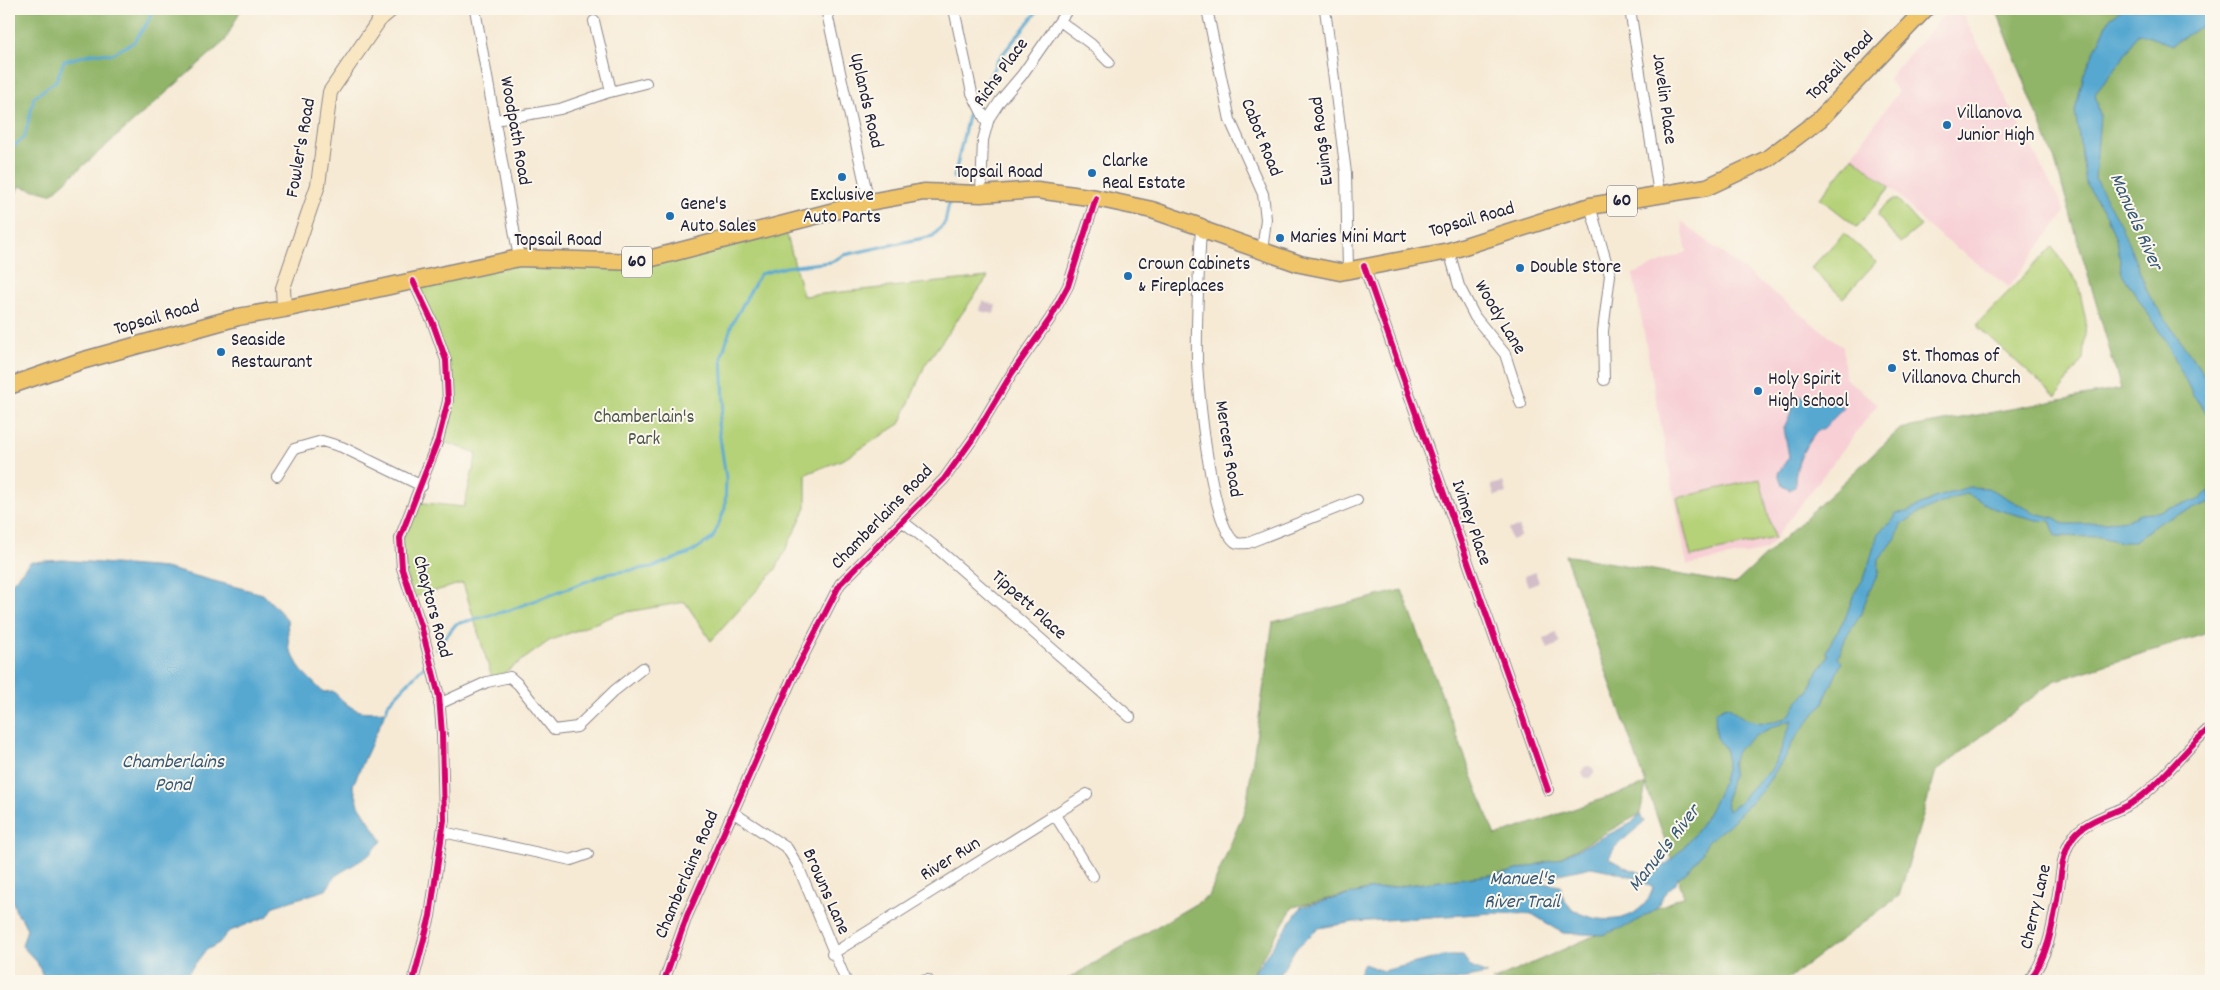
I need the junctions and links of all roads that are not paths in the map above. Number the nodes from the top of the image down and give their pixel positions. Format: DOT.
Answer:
graph roads {
  1 [pos="392,9"];
  2 [pos="476,9"];
  3 [pos="826,9"];
  4 [pos="954,9"];
  5 [pos="1068,9"];
  6 [pos="1207,9"];
  7 [pos="1325,9"];
  8 [pos="1630,9"];
  9 [pos="1925,9"];
  10 [pos="594,21"];
  11 [pos="1060,21"];
  12 [pos="1109,62"];
  13 [pos="646,83"];
  14 [pos="611,91"];
  15 [pos="494,120"];
  16 [pos="987,123"];
  17 [pos="981,194"];
  18 [pos="1659,194"];
  19 [pos="1096,198"];
  20 [pos="869,202"];
  21 [pos="1590,206"];
  22 [pos="1201,226"];
  23 [pos="1449,251"];
  24 [pos="1262,252"];
  25 [pos="518,258"];
  26 [pos="1356,268"];
  27 [pos="413,281"];
  28 [pos="284,309"];
  29 [pos="1604,380"];
  30 [pos="9,386"];
  31 [pos="1521,404"];
  32 [pos="278,476"];
  33 [pos="422,486"];
  34 [pos="1357,500"];
  35 [pos="902,521"];
  36 [pos="643,668"];
  37 [pos="439,704"];
  38 [pos="1130,717"];
  39 [pos="2211,727"];
  40 [pos="1548,790"];
  41 [pos="1087,794"];
  42 [pos="734,813"];
  43 [pos="1055,815"];
  44 [pos="443,832"];
  45 [pos="588,854"];
  46 [pos="1093,876"];
  47 [pos="832,954"];
  48 [pos="413,981"];
  49 [pos="664,981"];
  50 [pos="846,981"];
  51 [pos="2029,981"];
  1 -- 28 [label="street, Fowler's Road"];
  2 -- 15 [label="street, Woodpath Road"];
  3 -- 20 [label="street, Uplands Road"];
  4 -- 16 [label="street"];
  5 -- 11 [label="street, Richs Place"];
  6 -- 24 [label="street, Cabot Road"];
  7 -- 26 [label="street, Ewings Road"];
  8 -- 18 [label="street, Javelin Place"];
  9 -- 18 [label="main road, Topsail Road / 60"];
  10 -- 14 [label="street"];
  11 -- 12 [label="street"];
  11 -- 16 [label="street, Richs Place"];
  13 -- 14 [label="street"];
  14 -- 15 [label="street"];
  15 -- 25 [label="street, Woodpath Road"];
  16 -- 17 [label="street, Richs Place"];
  17 -- 19 [label="main road, Topsail Road / 60"];
  17 -- 20 [label="main road, Topsail Road / 60"];
  18 -- 21 [label="main road, Topsail Road / 60"];
  19 -- 22 [label="main road, Topsail Road / 60"];
  19 -- 35 [label="street, Chamberlains Road"];
  20 -- 25 [label="main road, Topsail Road / 60"];
  21 -- 23 [label="main road, Topsail Road / 60"];
  21 -- 29 [label="street"];
  22 -- 24 [label="main road, Topsail Road / 60"];
  22 -- 34 [label="street, Mercers Road"];
  23 -- 26 [label="main road, Topsail Road / 60"];
  23 -- 31 [label="street, Woody Lane"];
  24 -- 26 [label="main road, Topsail Road / 60"];
  25 -- 27 [label="main road, Topsail Road / 60"];
  26 -- 40 [label="street, Ivimey Place"];
  27 -- 28 [label="main road, Topsail Road / 60"];
  27 -- 33 [label="street, Chaytors Road"];
  28 -- 30 [label="main road, Topsail Road / 60"];
  32 -- 33 [label="street"];
  33 -- 37 [label="street, Chaytors Road"];
  35 -- 38 [label="street, Tippett Place"];
  35 -- 42 [label="street, Chamberlains Road"];
  36 -- 37 [label="street"];
  37 -- 44 [label="street, Chaytors Road"];
  39 -- 51 [label="street, Cherry Lane"];
  41 -- 43 [label="street, River Run"];
  42 -- 47 [label="street, Browns Lane"];
  42 -- 49 [label="street, Chamberlains Road"];
  43 -- 46 [label="street"];
  43 -- 47 [label="street, River Run"];
  44 -- 45 [label="street"];
  44 -- 48 [label="street, Chaytors Road"];
  47 -- 50 [label="street, Browns Lane"];
}
